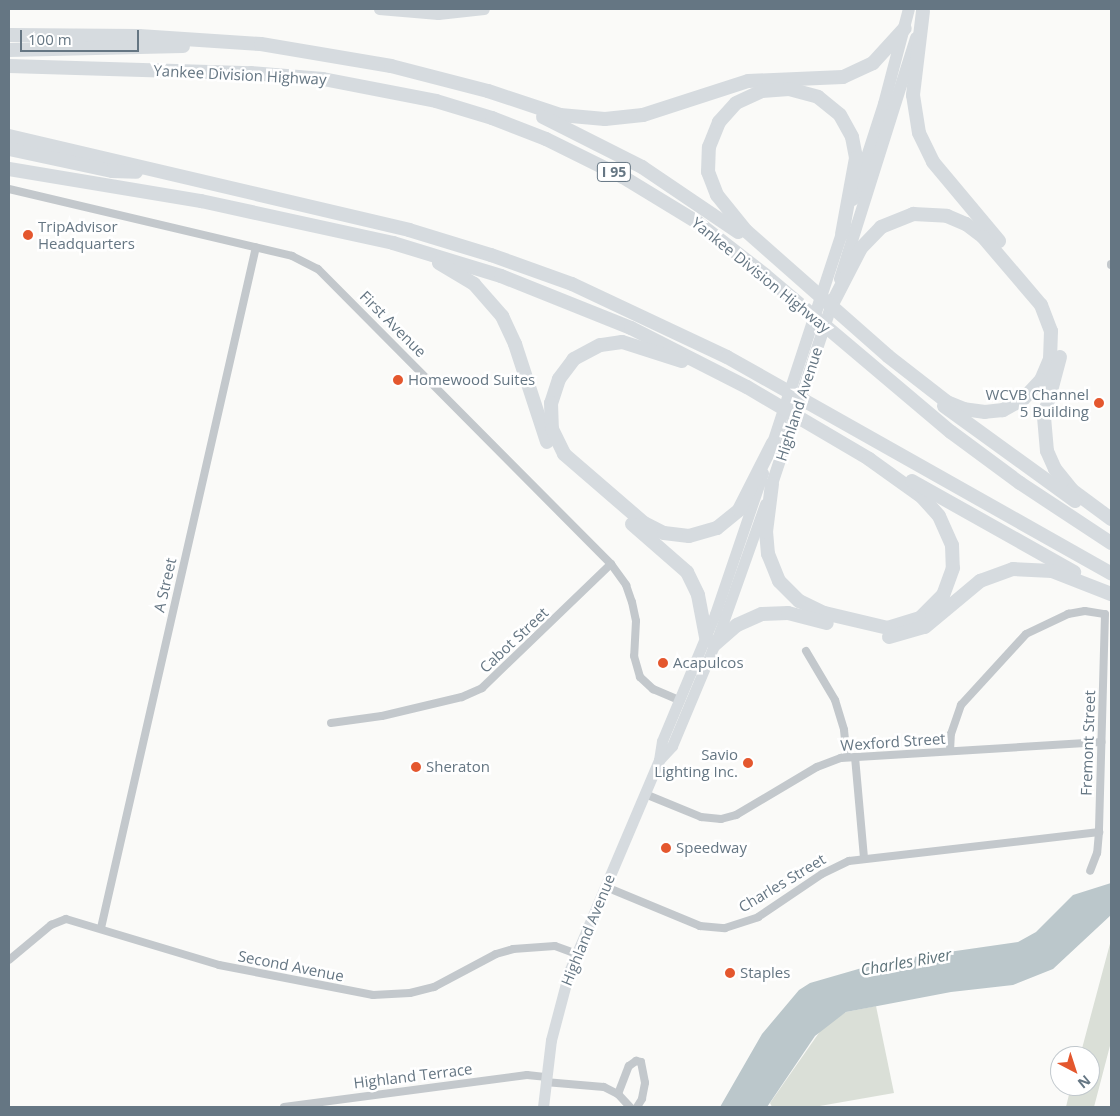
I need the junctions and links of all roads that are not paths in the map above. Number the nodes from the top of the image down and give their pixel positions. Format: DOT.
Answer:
graph roads {
  1 [pos="379,9"];
  2 [pos="484,9"];
  3 [pos="919,10"];
  4 [pos="905,28"];
  5 [pos="9,35"];
  6 [pos="278,48"];
  7 [pos="9,50"];
  8 [pos="9,66"];
  9 [pos="461,85"];
  10 [pos="9,136"];
  11 [pos="9,149"];
  12 [pos="9,169"];
  13 [pos="166,173"];
  14 [pos="9,189"];
  15 [pos="842,234"];
  16 [pos="372,240"];
  17 [pos="256,247"];
  18 [pos="801,282"];
  19 [pos="834,289"];
  20 [pos="831,306"];
  21 [pos="888,356"];
  22 [pos="770,403"];
  23 [pos="784,429"];
  24 [pos="773,443"];
  25 [pos="869,459"];
  26 [pos="772,484"];
  27 [pos="1111,518"];
  28 [pos="1111,523"];
  29 [pos="1111,543"];
  30 [pos="610,564"];
  31 [pos="1111,573"];
  32 [pos="1111,594"];
  33 [pos="710,641"];
  34 [pos="806,651"];
  35 [pos="684,702"];
  36 [pos="331,723"];
  37 [pos="1102,742"];
  38 [pos="950,751"];
  39 [pos="851,757"];
  40 [pos="645,794"];
  41 [pos="1099,832"];
  42 [pos="864,858"];
  43 [pos="1090,871"];
  44 [pos="606,887"];
  45 [pos="101,928"];
  46 [pos="577,954"];
  47 [pos="9,960"];
  48 [pos="545,1079"];
  49 [pos="618,1094"];
  50 [pos="284,1107"];
  51 [pos="543,1107"];
  52 [pos="630,1107"];
  53 [pos="637,1107"];
  1 -- 2 [label="main road"];
  3 -- 4 [label="main road, Highland Avenue"];
  3 -- 19 [label="main road, Highland Avenue"];
  3 -- 27 [label="highway"];
  4 -- 9 [label="highway"];
  4 -- 15 [label="main road, Highland Avenue"];
  5 -- 6 [label="highway"];
  6 -- 7 [label="highway"];
  6 -- 9 [label="highway"];
  8 -- 29 [label="highway, Yankee Division Highway / I 95"];
  9 -- 18 [label="highway"];
  10 -- 13 [label="highway"];
  11 -- 13 [label="highway"];
  12 -- 16 [label="highway"];
  13 -- 31 [label="highway"];
  14 -- 17 [label="street, First Avenue"];
  15 -- 18 [label="highway"];
  15 -- 19 [label="main road, Highland Avenue"];
  16 -- 22 [label="highway"];
  16 -- 33 [label="highway"];
  17 -- 30 [label="street, First Avenue"];
  17 -- 45 [label="street, A Street"];
  18 -- 21 [label="highway"];
  19 -- 20 [label="highway"];
  19 -- 21 [label="highway"];
  19 -- 23 [label="main road, Highland Avenue"];
  20 -- 23 [label="main road, Highland Avenue"];
  21 -- 28 [label="highway"];
  22 -- 24 [label="highway"];
  22 -- 25 [label="highway"];
  23 -- 24 [label="main road, Highland Avenue"];
  23 -- 26 [label="main road, Highland Avenue"];
  24 -- 33 [label="main road, Highland Avenue"];
  25 -- 26 [label="highway"];
  25 -- 32 [label="highway"];
  26 -- 33 [label="main road, Highland Avenue"];
  30 -- 35 [label="street, First Avenue"];
  30 -- 36 [label="street, Cabot Street"];
  32 -- 33 [label="highway"];
  33 -- 35 [label="main road, Highland Avenue"];
  34 -- 39 [label="street"];
  35 -- 40 [label="main road, Highland Avenue"];
  37 -- 38 [label="street, Wexford Street"];
  37 -- 38 [label="street, Fremont Street"];
  37 -- 41 [label="street, Fremont Street"];
  38 -- 39 [label="street, Wexford Street"];
  39 -- 40 [label="street, Wexford Street"];
  39 -- 42 [label="street"];
  40 -- 44 [label="main road, Highland Avenue"];
  41 -- 42 [label="street, Charles Street"];
  41 -- 43 [label="street, Fremont Street"];
  42 -- 44 [label="street, Charles Street"];
  44 -- 46 [label="main road, Highland Avenue"];
  45 -- 46 [label="street, Second Avenue"];
  45 -- 47 [label="street, Second Avenue"];
  46 -- 48 [label="main road, Highland Avenue"];
  48 -- 49 [label="street, Highland Terrace"];
  48 -- 50 [label="street, Highland Terrace"];
  48 -- 51 [label="main road, Highland Avenue"];
  49 -- 52 [label="street"];
  49 -- 53 [label="street"];
}
